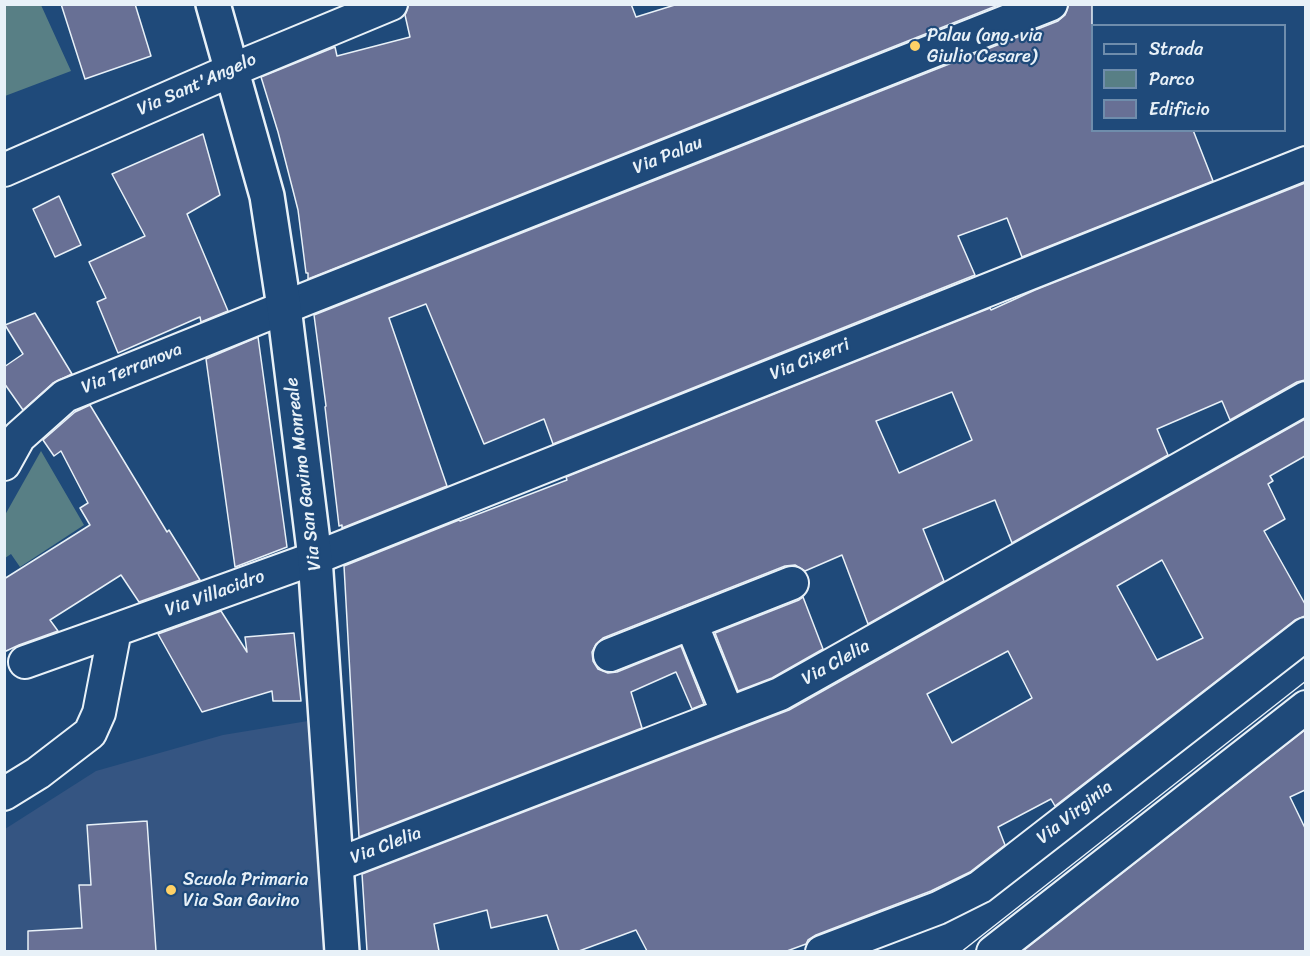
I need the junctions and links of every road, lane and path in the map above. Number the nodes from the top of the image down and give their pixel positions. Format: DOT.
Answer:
graph roads {
  1 [pos="213,4"];
  2 [pos="392,4"];
  3 [pos="1051,4"];
  4 [pos="232,70"];
  5 [pos="1305,163"];
  6 [pos="4,170"];
  7 [pos="284,307"];
  8 [pos="1305,398"];
  9 [pos="4,464"];
  10 [pos="315,558"];
  11 [pos="792,583"];
  12 [pos="691,623"];
  13 [pos="116,630"];
  14 [pos="1305,634"];
  15 [pos="610,655"];
  16 [pos="25,662"];
  17 [pos="1305,707"];
  18 [pos="728,714"];
  19 [pos="4,794"];
  20 [pos="336,865"];
  21 [pos="342,951"];
  22 [pos="822,951"];
  23 [pos="993,951"];
  1 -- 4 [label="street, Via San Gavino Monreale"];
  2 -- 4 [label="street, Via Sant'Angelo"];
  3 -- 7 [label="street, Via Palau"];
  4 -- 6 [label="street, Via Sant'Angelo"];
  4 -- 7 [label="street, Via San Gavino Monreale"];
  5 -- 10 [label="street, Via Cixerri"];
  7 -- 9 [label="street, Via Terranova"];
  7 -- 10 [label="street, Via San Gavino Monreale"];
  8 -- 18 [label="street, Via Clelia"];
  10 -- 13 [label="street, Via Villacidro"];
  10 -- 20 [label="street, Via San Gavino Monreale"];
  11 -- 12 [label="street"];
  12 -- 15 [label="street"];
  12 -- 18 [label="street"];
  13 -- 16 [label="street, Via Villacidro"];
  13 -- 19 [label="street"];
  14 -- 22 [label="street, Via Virginia"];
  17 -- 23 [label="street"];
  18 -- 20 [label="street, Via Clelia"];
  20 -- 21 [label="street, Via San Gavino Monreale"];
}
